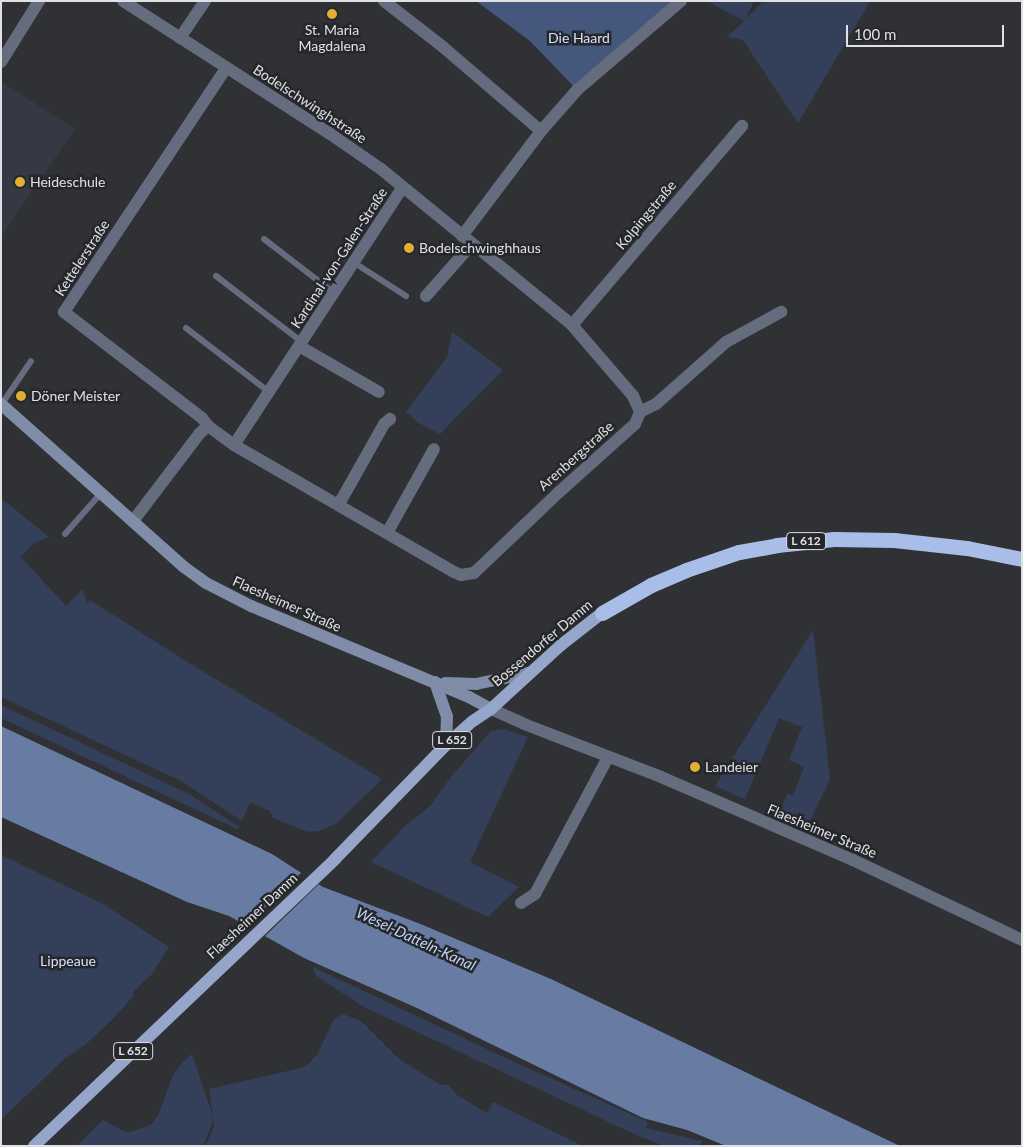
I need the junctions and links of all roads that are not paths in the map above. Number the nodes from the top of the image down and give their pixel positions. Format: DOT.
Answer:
graph roads {
  1 [pos="39,1"];
  2 [pos="122,1"];
  3 [pos="205,1"];
  4 [pos="384,1"];
  5 [pos="681,1"];
  6 [pos="180,38"];
  7 [pos="1,62"];
  8 [pos="226,68"];
  9 [pos="742,126"];
  10 [pos="541,131"];
  11 [pos="404,187"];
  12 [pos="264,239"];
  13 [pos="467,240"];
  14 [pos="353,262"];
  15 [pos="216,276"];
  16 [pos="334,293"];
  17 [pos="406,296"];
  18 [pos="426,296"];
  19 [pos="781,312"];
  20 [pos="572,325"];
  21 [pos="186,328"];
  22 [pos="300,344"];
  23 [pos="31,361"];
  24 [pos="269,392"];
  25 [pos="379,392"];
  26 [pos="1,404"];
  27 [pos="640,412"];
  28 [pos="390,419"];
  29 [pos="208,426"];
  30 [pos="234,445"];
  31 [pos="434,449"];
  32 [pos="101,493"];
  33 [pos="339,504"];
  34 [pos="133,522"];
  35 [pos="387,533"];
  36 [pos="65,534"];
  37 [pos="1022,560"];
  38 [pos="602,613"];
  39 [pos="528,673"];
  40 [pos="434,682"];
  41 [pos="491,709"];
  42 [pos="446,746"];
  43 [pos="608,757"];
  44 [pos="521,903"];
  45 [pos="1022,940"];
  46 [pos="34,1146"];
  1 -- 7 [label="street"];
  2 -- 6 [label="street, Bodelschwinghstraße"];
  3 -- 6 [label="street"];
  4 -- 10 [label="street"];
  5 -- 10 [label="street"];
  6 -- 8 [label="street, Bodelschwinghstraße"];
  8 -- 11 [label="street, Bodelschwinghstraße"];
  8 -- 29 [label="street, Kettelerstraße"];
  9 -- 20 [label="street, Kolpingstraße"];
  10 -- 13 [label="street"];
  11 -- 13 [label="street, Bodelschwinghstraße"];
  11 -- 14 [label="street, Kardinal-von-Galen-Straße"];
  12 -- 16 [label="lane"];
  13 -- 18 [label="street"];
  13 -- 20 [label="street, Bodelschwinghstraße"];
  14 -- 16 [label="street, Kardinal-von-Galen-Straße"];
  14 -- 17 [label="lane"];
  15 -- 22 [label="lane"];
  16 -- 22 [label="street, Kardinal-von-Galen-Straße"];
  19 -- 27 [label="street, Arenbergstraße"];
  20 -- 27 [label="street, Bodelschwinghstraße"];
  21 -- 24 [label="lane"];
  22 -- 24 [label="street, Kardinal-von-Galen-Straße"];
  22 -- 25 [label="street, Kardinal-von-Galen-Straße"];
  23 -- 26 [label="lane"];
  24 -- 30 [label="street, Kardinal-von-Galen-Straße"];
  26 -- 32 [label="main road, Flaesheimer Straße"];
  27 -- 35 [label="street, Arenbergstraße"];
  28 -- 33 [label="street"];
  29 -- 30 [label="street"];
  29 -- 34 [label="street"];
  30 -- 33 [label="street, Arenbergstraße"];
  31 -- 35 [label="street"];
  32 -- 34 [label="main road, Flaesheimer Straße"];
  32 -- 36 [label="lane"];
  33 -- 35 [label="street, Arenbergstraße"];
  34 -- 40 [label="main road, Flaesheimer Straße"];
  37 -- 38 [label="highway, Bossendorfer Damm / L 612"];
  38 -- 39 [label="main road, Bossendorfer Damm / L 612"];
  39 -- 40 [label="main road"];
  39 -- 41 [label="main road, Bossendorfer Damm / L 612"];
  40 -- 41 [label="main road, Flaesheimer Straße"];
  40 -- 42 [label="main road"];
  41 -- 42 [label="main road, Flaesheimer Damm / L 652"];
  41 -- 43 [label="street, Flaesheimer Straße"];
  42 -- 46 [label="main road, Flaesheimer Damm / L 652"];
  43 -- 44 [label="street"];
  43 -- 45 [label="street, Flaesheimer Straße"];
}
